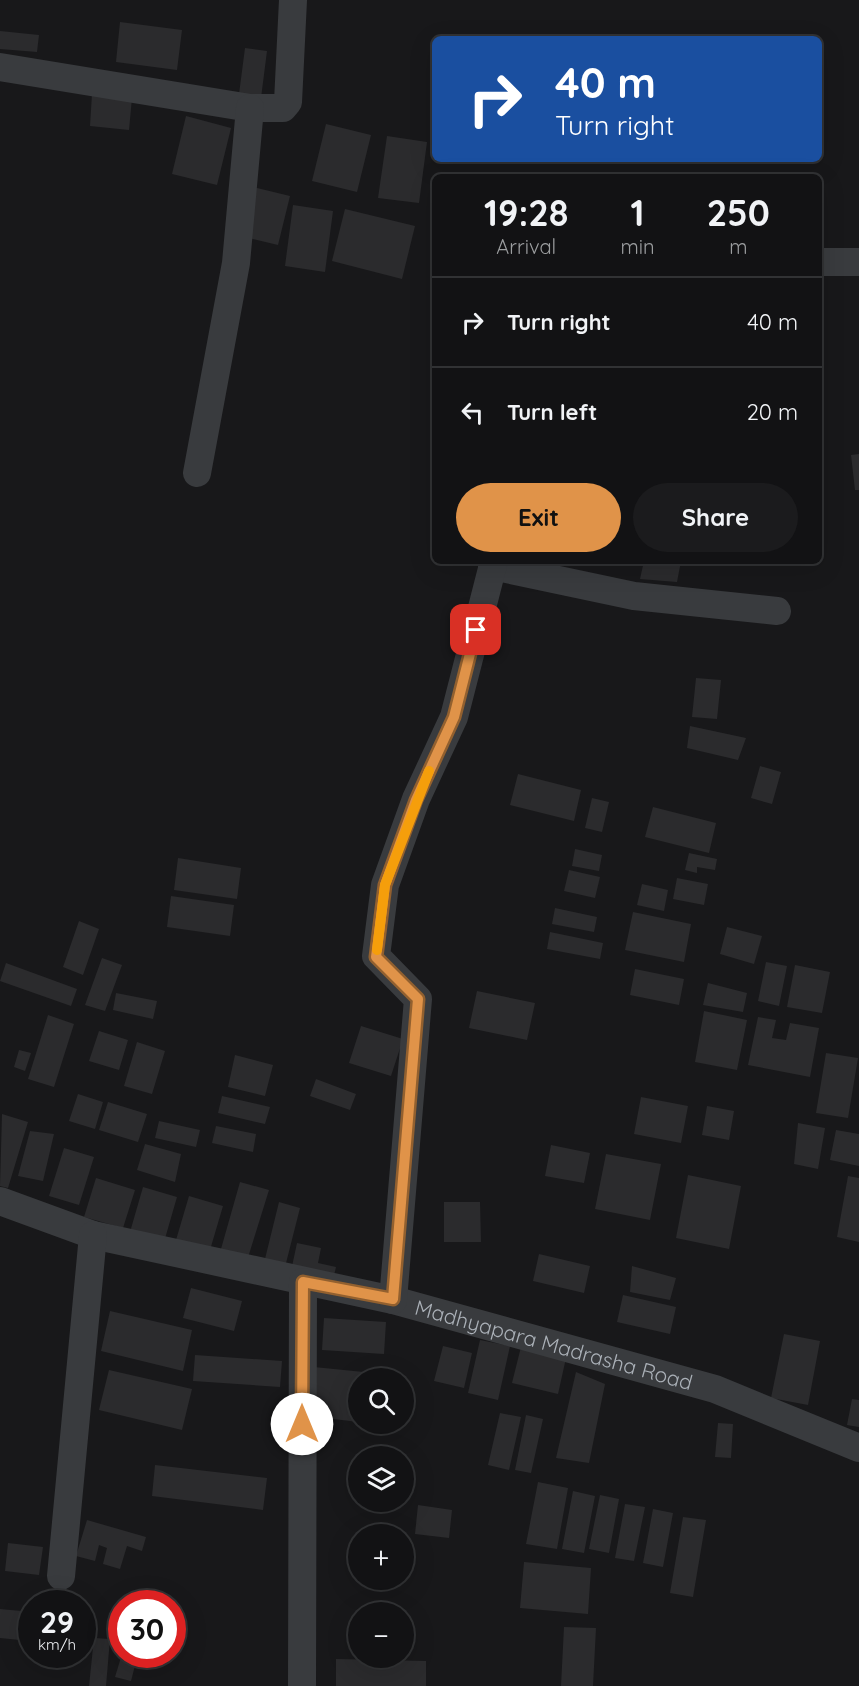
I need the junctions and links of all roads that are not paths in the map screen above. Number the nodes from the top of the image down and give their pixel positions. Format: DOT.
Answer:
graph roads {
  1 [pos="293,0"];
  2 [pos="0,67"];
  3 [pos="250,108"];
  4 [pos="822,261"];
  5 [pos="859,262"];
  6 [pos="197,474"];
  7 [pos="493,564"];
  8 [pos="497,564"];
  9 [pos="777,611"];
  10 [pos="0,1201"];
  11 [pos="93,1235"];
  12 [pos="303,1282"];
  13 [pos="393,1299"];
  14 [pos="859,1448"];
  15 [pos="61,1576"];
  16 [pos="302,1686"];
  1 -- 3 [label="street"];
  2 -- 3 [label="street"];
  3 -- 6 [label="street"];
  4 -- 5 [label="street"];
  7 -- 13 [label="street"];
  8 -- 9 [label="street"];
  10 -- 11 [label="street, Madhyapara Madrasha Road"];
  11 -- 12 [label="street, Madhyapara Madrasha Road"];
  11 -- 15 [label="street"];
  12 -- 13 [label="street, Madhyapara Madrasha Road"];
  12 -- 16 [label="street"];
  13 -- 14 [label="street, Madhyapara Madrasha Road"];
}
